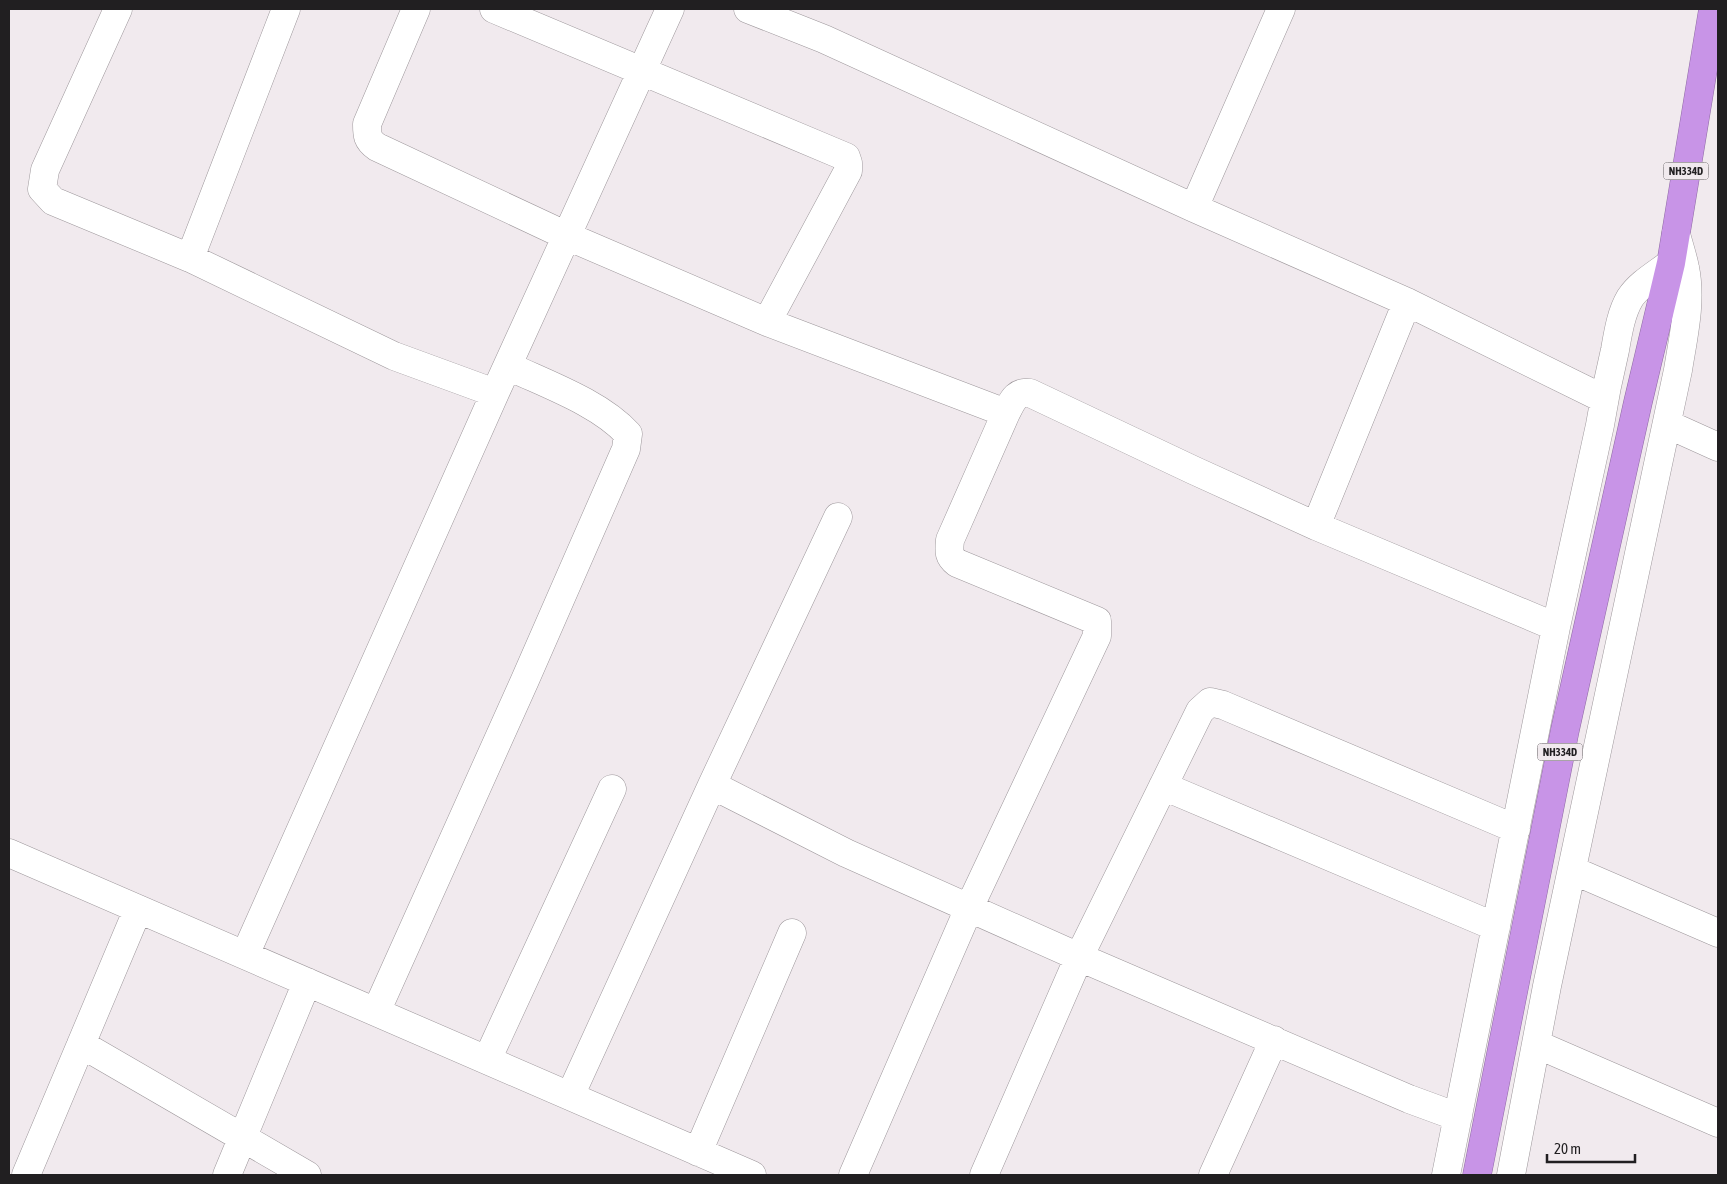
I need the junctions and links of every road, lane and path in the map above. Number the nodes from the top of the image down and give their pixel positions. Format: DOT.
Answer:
graph roads {
  1 [pos="118,9"];
  2 [pos="286,9"];
  3 [pos="416,9"];
  4 [pos="494,9"];
  5 [pos="670,9"];
  6 [pos="748,9"];
  7 [pos="1281,9"];
  8 [pos="1713,9"];
  9 [pos="642,70"];
  10 [pos="1194,208"];
  11 [pos="1676,234"];
  12 [pos="567,236"];
  13 [pos="190,258"];
  14 [pos="1671,263"];
  15 [pos="1407,302"];
  16 [pos="767,322"];
  17 [pos="508,366"];
  18 [pos="495,393"];
  19 [pos="1604,399"];
  20 [pos="1006,413"];
  21 [pos="1667,424"];
  22 [pos="1718,446"];
  23 [pos="838,517"];
  24 [pos="1316,526"];
  25 [pos="1556,627"];
  26 [pos="712,785"];
  27 [pos="1163,786"];
  28 [pos="612,789"];
  29 [pos="1516,829"];
  30 [pos="9,853"];
  31 [pos="1572,870"];
  32 [pos="969,908"];
  33 [pos="138,909"];
  34 [pos="1496,927"];
  35 [pos="792,933"];
  36 [pos="1718,933"];
  37 [pos="245,955"];
  38 [pos="1079,956"];
  39 [pos="307,982"];
  40 [pos="376,1012"];
  41 [pos="1274,1040"];
  42 [pos="81,1044"];
  43 [pos="1536,1044"];
  44 [pos="486,1060"];
  45 [pos="570,1096"];
  46 [pos="1458,1117"];
  47 [pos="1718,1123"];
  48 [pos="242,1138"];
  49 [pos="698,1152"];
  50 [pos="26,1175"];
  51 [pos="227,1175"];
  52 [pos="307,1175"];
  53 [pos="752,1175"];
  54 [pos="853,1175"];
  55 [pos="984,1175"];
  56 [pos="1212,1175"];
  57 [pos="1446,1175"];
  58 [pos="1477,1175"];
  59 [pos="1511,1175"];
  1 -- 13 [label="street"];
  2 -- 13 [label="street"];
  3 -- 12 [label="street"];
  4 -- 9 [label="street"];
  5 -- 9 [label="street"];
  6 -- 10 [label="street"];
  7 -- 10 [label="street"];
  8 -- 11 [label="highway, NH334D"];
  9 -- 12 [label="street"];
  9 -- 16 [label="street"];
  10 -- 15 [label="street"];
  11 -- 14 [label="highway, NH334D"];
  11 -- 21 [label="street"];
  12 -- 16 [label="street"];
  12 -- 17 [label="street"];
  13 -- 18 [label="street"];
  14 -- 19 [label="street"];
  14 -- 58 [label="highway, NH334D"];
  15 -- 19 [label="street"];
  15 -- 24 [label="street"];
  16 -- 20 [label="street"];
  17 -- 18 [label="street"];
  17 -- 40 [label="street"];
  18 -- 37 [label="street"];
  19 -- 25 [label="street"];
  20 -- 24 [label="street"];
  20 -- 32 [label="street"];
  21 -- 22 [label="street"];
  21 -- 31 [label="street"];
  23 -- 26 [label="street"];
  24 -- 25 [label="street"];
  25 -- 29 [label="street"];
  26 -- 32 [label="street"];
  26 -- 45 [label="street"];
  27 -- 29 [label="street"];
  27 -- 34 [label="street"];
  27 -- 38 [label="street"];
  28 -- 44 [label="street"];
  29 -- 34 [label="street"];
  30 -- 33 [label="street"];
  31 -- 36 [label="street"];
  31 -- 43 [label="street"];
  32 -- 38 [label="street"];
  32 -- 54 [label="street"];
  33 -- 37 [label="street"];
  33 -- 42 [label="street"];
  34 -- 46 [label="street"];
  35 -- 49 [label="street"];
  37 -- 39 [label="street"];
  38 -- 41 [label="street"];
  38 -- 55 [label="street"];
  39 -- 40 [label="street"];
  39 -- 48 [label="street"];
  40 -- 44 [label="street"];
  41 -- 46 [label="street"];
  41 -- 56 [label="street"];
  42 -- 48 [label="street"];
  42 -- 50 [label="street"];
  43 -- 47 [label="street"];
  43 -- 59 [label="street"];
  44 -- 45 [label="street"];
  45 -- 49 [label="street"];
  46 -- 57 [label="street"];
  48 -- 51 [label="street"];
  48 -- 52 [label="street"];
  49 -- 53 [label="street"];
}
